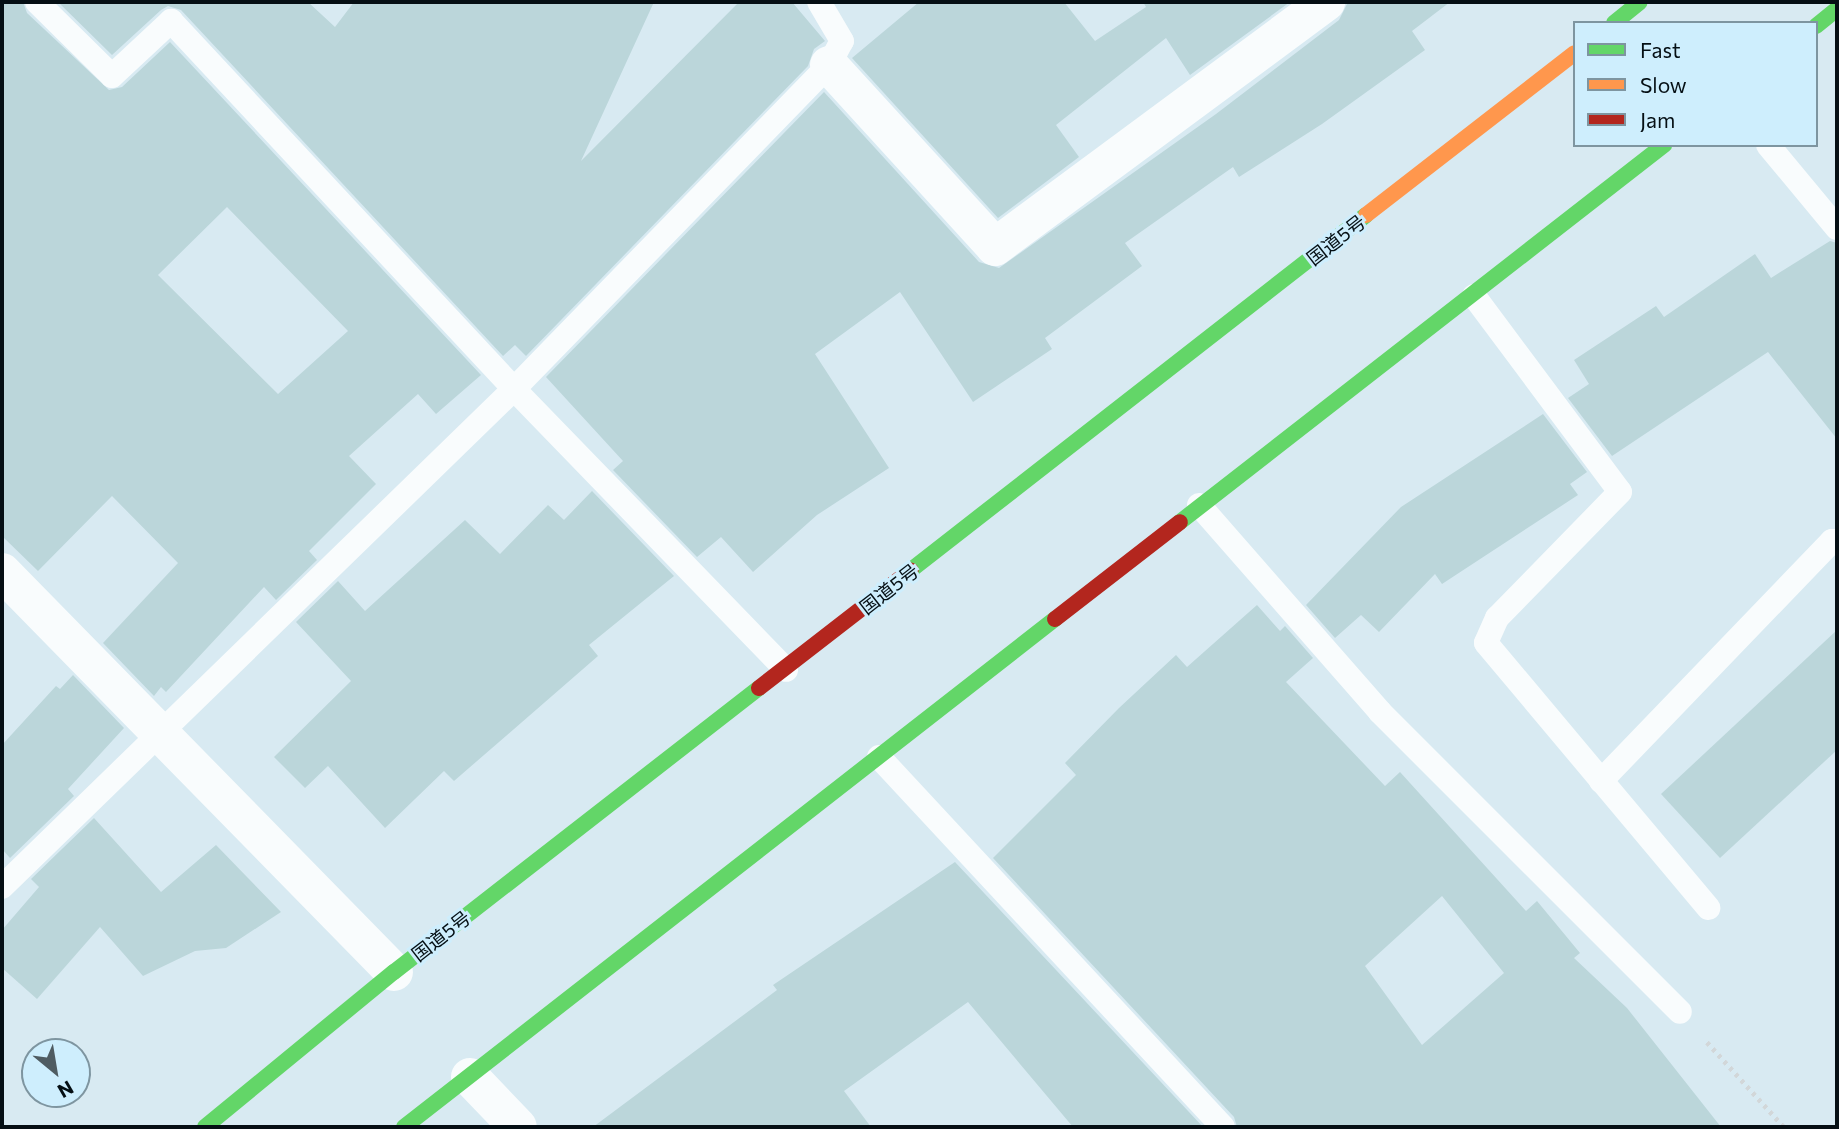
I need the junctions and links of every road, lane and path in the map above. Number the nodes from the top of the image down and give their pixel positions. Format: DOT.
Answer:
graph roads {
  1 [pos="37,2"];
  2 [pos="819,2"];
  3 [pos="1326,2"];
  4 [pos="1640,2"];
  5 [pos="1837,9"];
  6 [pos="1616,21"];
  7 [pos="1818,24"];
  8 [pos="1573,55"];
  9 [pos="830,65"];
  10 [pos="1661,147"];
  11 [pos="1770,147"];
  12 [pos="1837,228"];
  13 [pos="1474,296"];
  14 [pos="514,389"];
  15 [pos="1199,505"];
  16 [pos="1837,541"];
  17 [pos="2,572"];
  18 [pos="786,670"];
  19 [pos="163,732"];
  20 [pos="879,757"];
  21 [pos="1601,781"];
  22 [pos="2,887"];
  23 [pos="1708,908"];
  24 [pos="394,972"];
  25 [pos="1680,1012"];
  26 [pos="470,1077"];
  27 [pos="205,1127"];
  28 [pos="404,1127"];
  29 [pos="517,1127"];
  30 [pos="1223,1127"];
  31 [pos="1783,1127"];
  1 -- 14 [label="lane"];
  2 -- 9 [label="lane"];
  3 -- 9 [label="street"];
  4 -- 6 [label="highway"];
  5 -- 7 [label="highway"];
  8 -- 18 [label="highway, 国道5号"];
  9 -- 14 [label="lane"];
  10 -- 13 [label="highway"];
  11 -- 12 [label="lane"];
  13 -- 15 [label="highway"];
  13 -- 21 [label="lane"];
  14 -- 18 [label="lane"];
  14 -- 19 [label="lane"];
  15 -- 20 [label="highway"];
  15 -- 25 [label="lane"];
  16 -- 21 [label="lane"];
  17 -- 19 [label="street"];
  18 -- 24 [label="highway, 国道5号"];
  19 -- 22 [label="lane"];
  19 -- 24 [label="street"];
  20 -- 26 [label="highway"];
  20 -- 30 [label="lane"];
  21 -- 23 [label="lane"];
  24 -- 27 [label="highway, 国道5号"];
  25 -- 31 [label="path"];
  26 -- 28 [label="highway"];
  26 -- 29 [label="street"];
}
